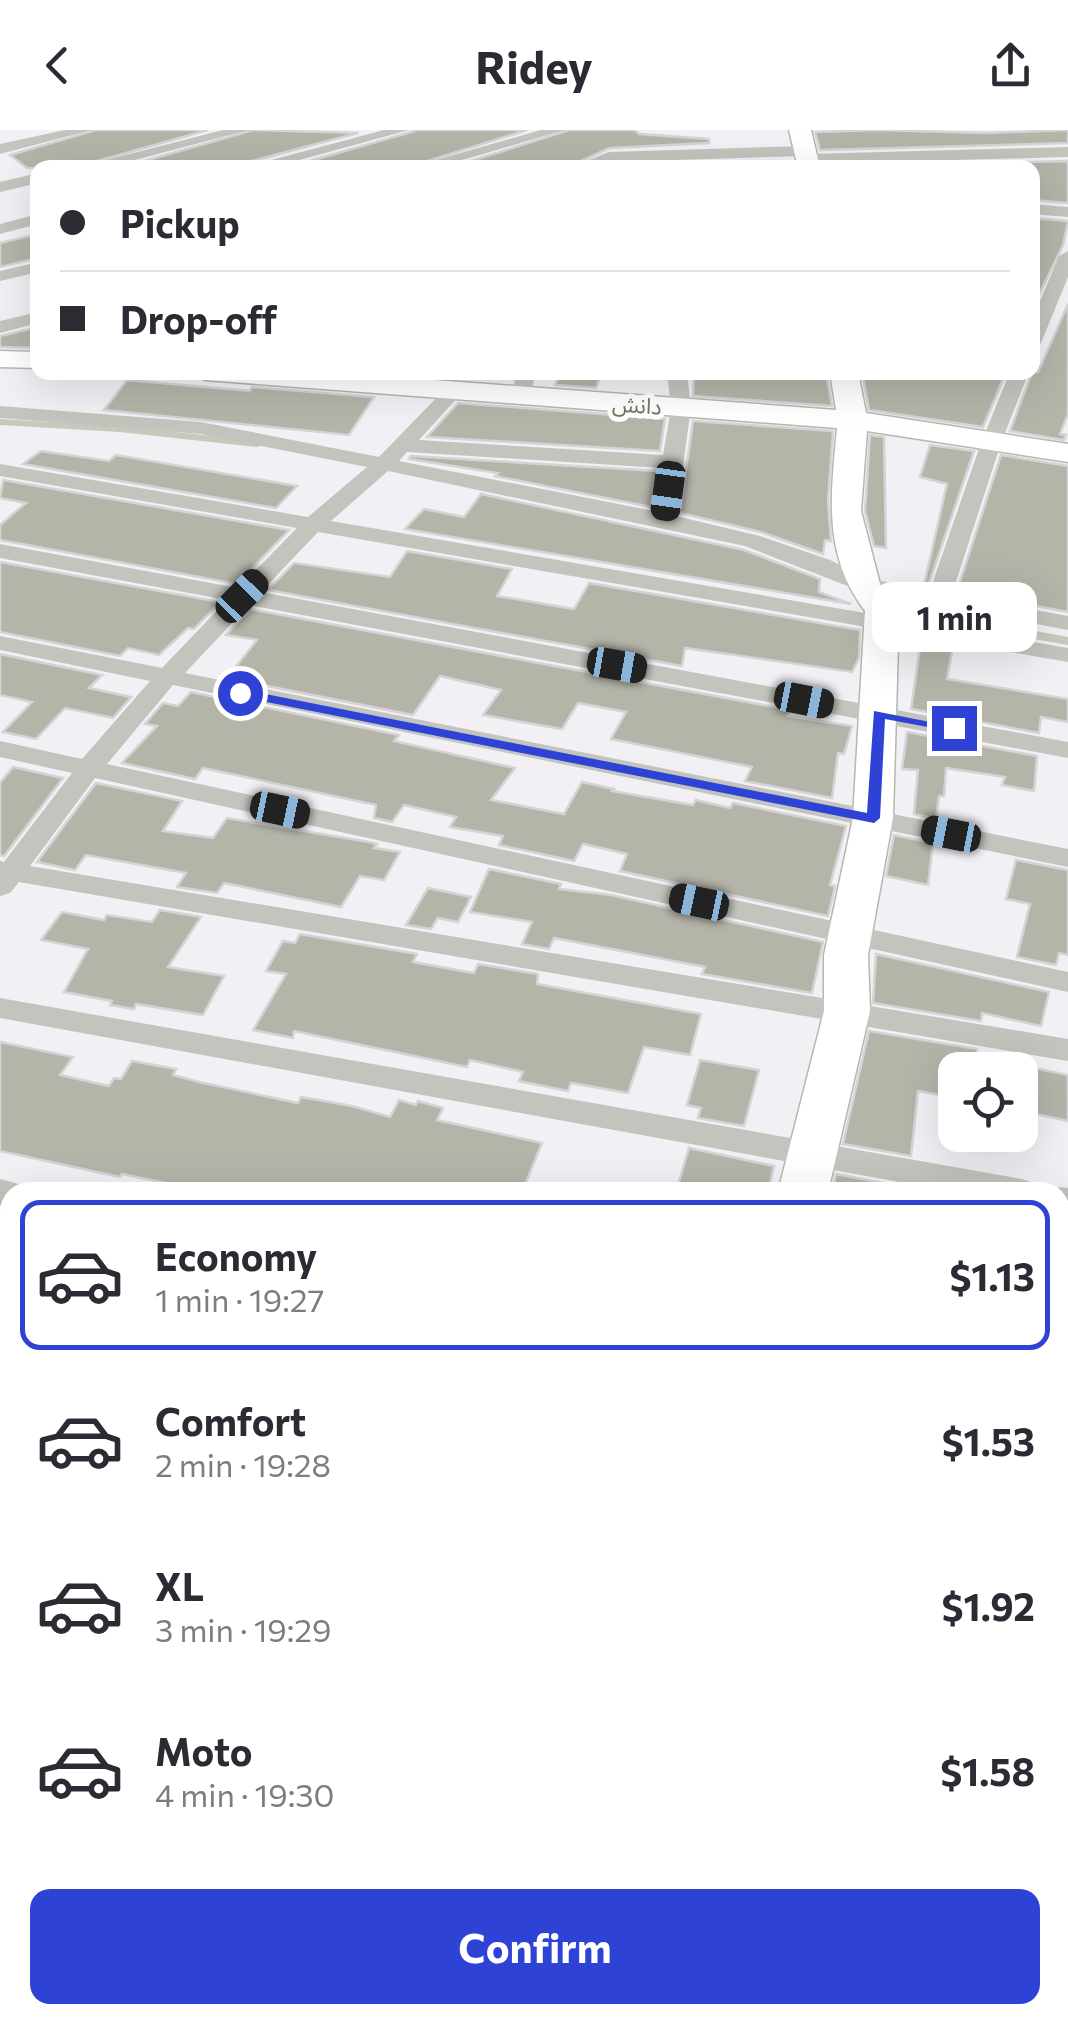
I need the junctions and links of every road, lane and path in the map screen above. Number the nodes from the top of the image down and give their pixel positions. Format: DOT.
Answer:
graph roads {
  1 [pos="86,130"];
  2 [pos="242,130"];
  3 [pos="402,130"];
  4 [pos="552,131"];
  5 [pos="0,149"];
  6 [pos="805,152"];
  7 [pos="1068,152"];
  8 [pos="116,160"];
  9 [pos="281,160"];
  10 [pos="445,160"];
  11 [pos="600,160"];
  12 [pos="30,180"];
  13 [pos="0,187"];
  14 [pos="1040,210"];
  15 [pos="1068,212"];
  16 [pos="30,221"];
  17 [pos="0,228"];
  18 [pos="1068,256"];
  19 [pos="30,268"];
  20 [pos="0,276"];
  21 [pos="30,319"];
  22 [pos="1040,323"];
  23 [pos="0,327"];
  24 [pos="0,359"];
  25 [pos="30,360"];
  26 [pos="345,380"];
  27 [pos="678,380"];
  28 [pos="846,380"];
  29 [pos="1017,380"];
  30 [pos="524,385"];
  31 [pos="451,394"];
  32 [pos="680,408"];
  33 [pos="0,412"];
  34 [pos="853,420"];
  35 [pos="991,443"];
  36 [pos="1068,453"];
  37 [pos="393,455"];
  38 [pos="672,462"];
  39 [pos="0,470"];
  40 [pos="664,520"];
  41 [pos="311,526"];
  42 [pos="0,552"];
  43 [pos="242,596"];
  44 [pos="939,600"];
  45 [pos="876,606"];
  46 [pos="1068,623"];
  47 [pos="0,644"];
  48 [pos="1068,655"];
  49 [pos="166,678"];
  50 [pos="879,714"];
  51 [pos="0,749"];
  52 [pos="1068,750"];
  53 [pos="89,768"];
  54 [pos="874,818"];
  55 [pos="1068,858"];
  56 [pos="4,876"];
  57 [pos="852,935"];
  58 [pos="1068,982"];
  59 [pos="0,1008"];
  60 [pos="847,1011"];
  61 [pos="1068,1050"];
  62 [pos="808,1172"];
  63 [pos="915,1182"];
  1 -- 5 [label="street"];
  2 -- 8 [label="street"];
  3 -- 9 [label="street"];
  4 -- 10 [label="street"];
  6 -- 7 [label="street"];
  6 -- 11 [label="street"];
  12 -- 13 [label="street"];
  14 -- 15 [label="street"];
  16 -- 17 [label="street"];
  18 -- 22 [label="street"];
  19 -- 20 [label="street"];
  21 -- 23 [label="street"];
  24 -- 25 [label="street"];
  26 -- 31 [label="street, دانش"];
  27 -- 32 [label="street"];
  28 -- 34 [label="street"];
  29 -- 35 [label="street"];
  30 -- 31 [label="street, دانش"];
  30 -- 32 [label="street, دانش"];
  31 -- 37 [label="street"];
  32 -- 34 [label="street, دانش"];
  32 -- 38 [label="street"];
  33 -- 37 [label="street"];
  34 -- 35 [label="street, دانش"];
  34 -- 45 [label="street"];
  35 -- 36 [label="street, دانش"];
  35 -- 44 [label="street"];
  37 -- 38 [label="street"];
  37 -- 40 [label="street"];
  37 -- 41 [label="street"];
  38 -- 40 [label="street"];
  39 -- 41 [label="street"];
  40 -- 45 [label="street"];
  41 -- 43 [label="street"];
  41 -- 45 [label="street"];
  42 -- 43 [label="street"];
  43 -- 49 [label="street"];
  43 -- 50 [label="street"];
  44 -- 45 [label="street"];
  44 -- 46 [label="street"];
  45 -- 48 [label="street"];
  45 -- 50 [label="street"];
  47 -- 49 [label="street"];
  49 -- 53 [label="street"];
  49 -- 54 [label="street"];
  50 -- 52 [label="street"];
  50 -- 54 [label="street"];
  51 -- 53 [label="street"];
  53 -- 56 [label="street"];
  53 -- 57 [label="street"];
  54 -- 55 [label="street"];
  54 -- 57 [label="street"];
  56 -- 60 [label="street"];
  57 -- 58 [label="street"];
  57 -- 60 [label="street"];
  59 -- 62 [label="street"];
  60 -- 61 [label="street"];
  60 -- 62 [label="street"];
  62 -- 63 [label="street"];
}
